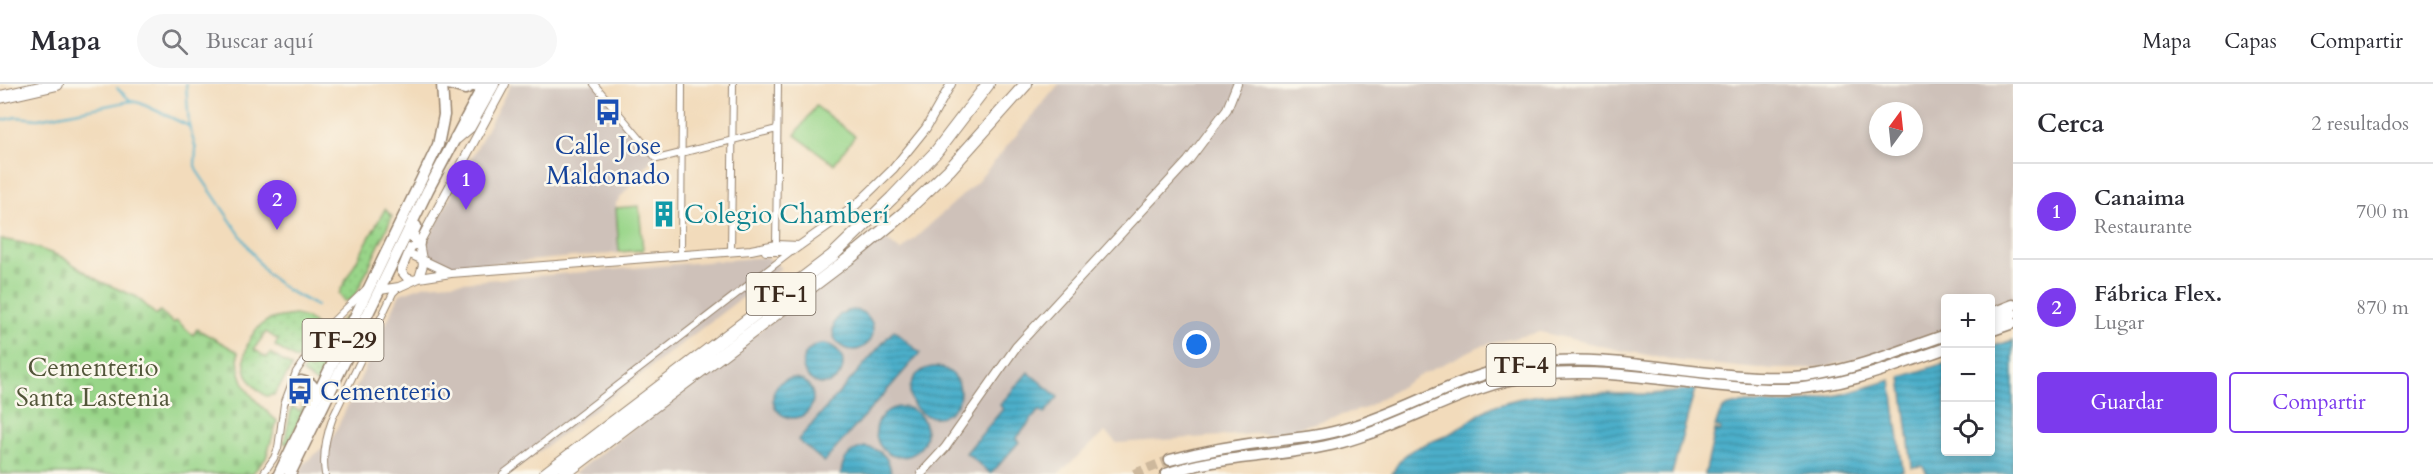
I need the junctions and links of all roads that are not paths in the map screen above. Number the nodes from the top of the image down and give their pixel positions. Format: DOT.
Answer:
graph roads {
  1 [pos="57,84"];
  2 [pos="442,84"];
  3 [pos="447,84"];
  4 [pos="477,84"];
  5 [pos="484,84"];
  6 [pos="493,84"];
  7 [pos="505,84"];
  8 [pos="594,84"];
  9 [pos="682,84"];
  10 [pos="733,84"];
  11 [pos="778,84"];
  12 [pos="951,84"];
  13 [pos="988,84"];
  14 [pos="1026,84"];
  15 [pos="1237,84"];
  16 [pos="0,97"];
  17 [pos="777,129"];
  18 [pos="456,138"];
  19 [pos="733,140"];
  20 [pos="682,153"];
  21 [pos="428,190"];
  22 [pos="418,243"];
  23 [pos="772,248"];
  24 [pos="795,248"];
  25 [pos="731,252"];
  26 [pos="408,253"];
  27 [pos="681,256"];
  28 [pos="423,258"];
  29 [pos="773,266"];
  30 [pos="452,273"];
  31 [pos="416,279"];
  32 [pos="368,287"];
  33 [pos="399,287"];
  34 [pos="380,290"];
  35 [pos="2013,305"];
  36 [pos="1995,312"];
  37 [pos="2013,314"];
  38 [pos="1995,319"];
  39 [pos="2013,323"];
  40 [pos="1995,329"];
  41 [pos="1941,337"];
  42 [pos="1941,350"];
  43 [pos="298,377"];
  44 [pos="318,393"];
  45 [pos="1170,460"];
  46 [pos="263,474"];
  47 [pos="279,474"];
  48 [pos="290,474"];
  49 [pos="325,474"];
  50 [pos="503,474"];
  51 [pos="545,474"];
  52 [pos="564,474"];
  53 [pos="921,474"];
  54 [pos="1166,474"];
  1 -- 16 [label="highway"];
  2 -- 32 [label="main road, TF-29"];
  3 -- 4 [label="main road, TF-29"];
  4 -- 18 [label="main road, TF-29"];
  5 -- 18 [label="main road, TF-29"];
  6 -- 18 [label="highway"];
  7 -- 22 [label="street"];
  8 -- 20 [label="street"];
  9 -- 20 [label="street"];
  10 -- 19 [label="street"];
  11 -- 17 [label="street"];
  12 -- 24 [label="street"];
  13 -- 51 [label="highway, TF-1"];
  14 -- 52 [label="highway, TF-1"];
  15 -- 53 [label="street"];
  17 -- 19 [label="street"];
  17 -- 23 [label="street"];
  18 -- 21 [label="main road, TF-29"];
  19 -- 20 [label="street"];
  19 -- 25 [label="street"];
  20 -- 27 [label="street"];
  21 -- 22 [label="main road"];
  21 -- 34 [label="main road, TF-29"];
  22 -- 26 [label="street"];
  22 -- 28 [label="street"];
  23 -- 24 [label="street"];
  23 -- 25 [label="street"];
  23 -- 29 [label="street"];
  24 -- 29 [label="street"];
  25 -- 27 [label="street"];
  26 -- 28 [label="street"];
  26 -- 31 [label="street"];
  27 -- 30 [label="street"];
  28 -- 30 [label="street"];
  28 -- 31 [label="street"];
  29 -- 50 [label="street"];
  30 -- 31 [label="street"];
  31 -- 33 [label="street"];
  32 -- 43 [label="street"];
  32 -- 44 [label="main road, TF-29"];
  33 -- 34 [label="street"];
  33 -- 49 [label="street"];
  34 -- 48 [label="main road, TF-29"];
  35 -- 36 [label="main road"];
  37 -- 38 [label="main road"];
  39 -- 40 [label="main road"];
  41 -- 45 [label="main road, TF-4"];
  42 -- 54 [label="main road, TF-4"];
  43 -- 44 [label="main road"];
  43 -- 46 [label="street"];
  44 -- 47 [label="main road, TF-29"];
}
